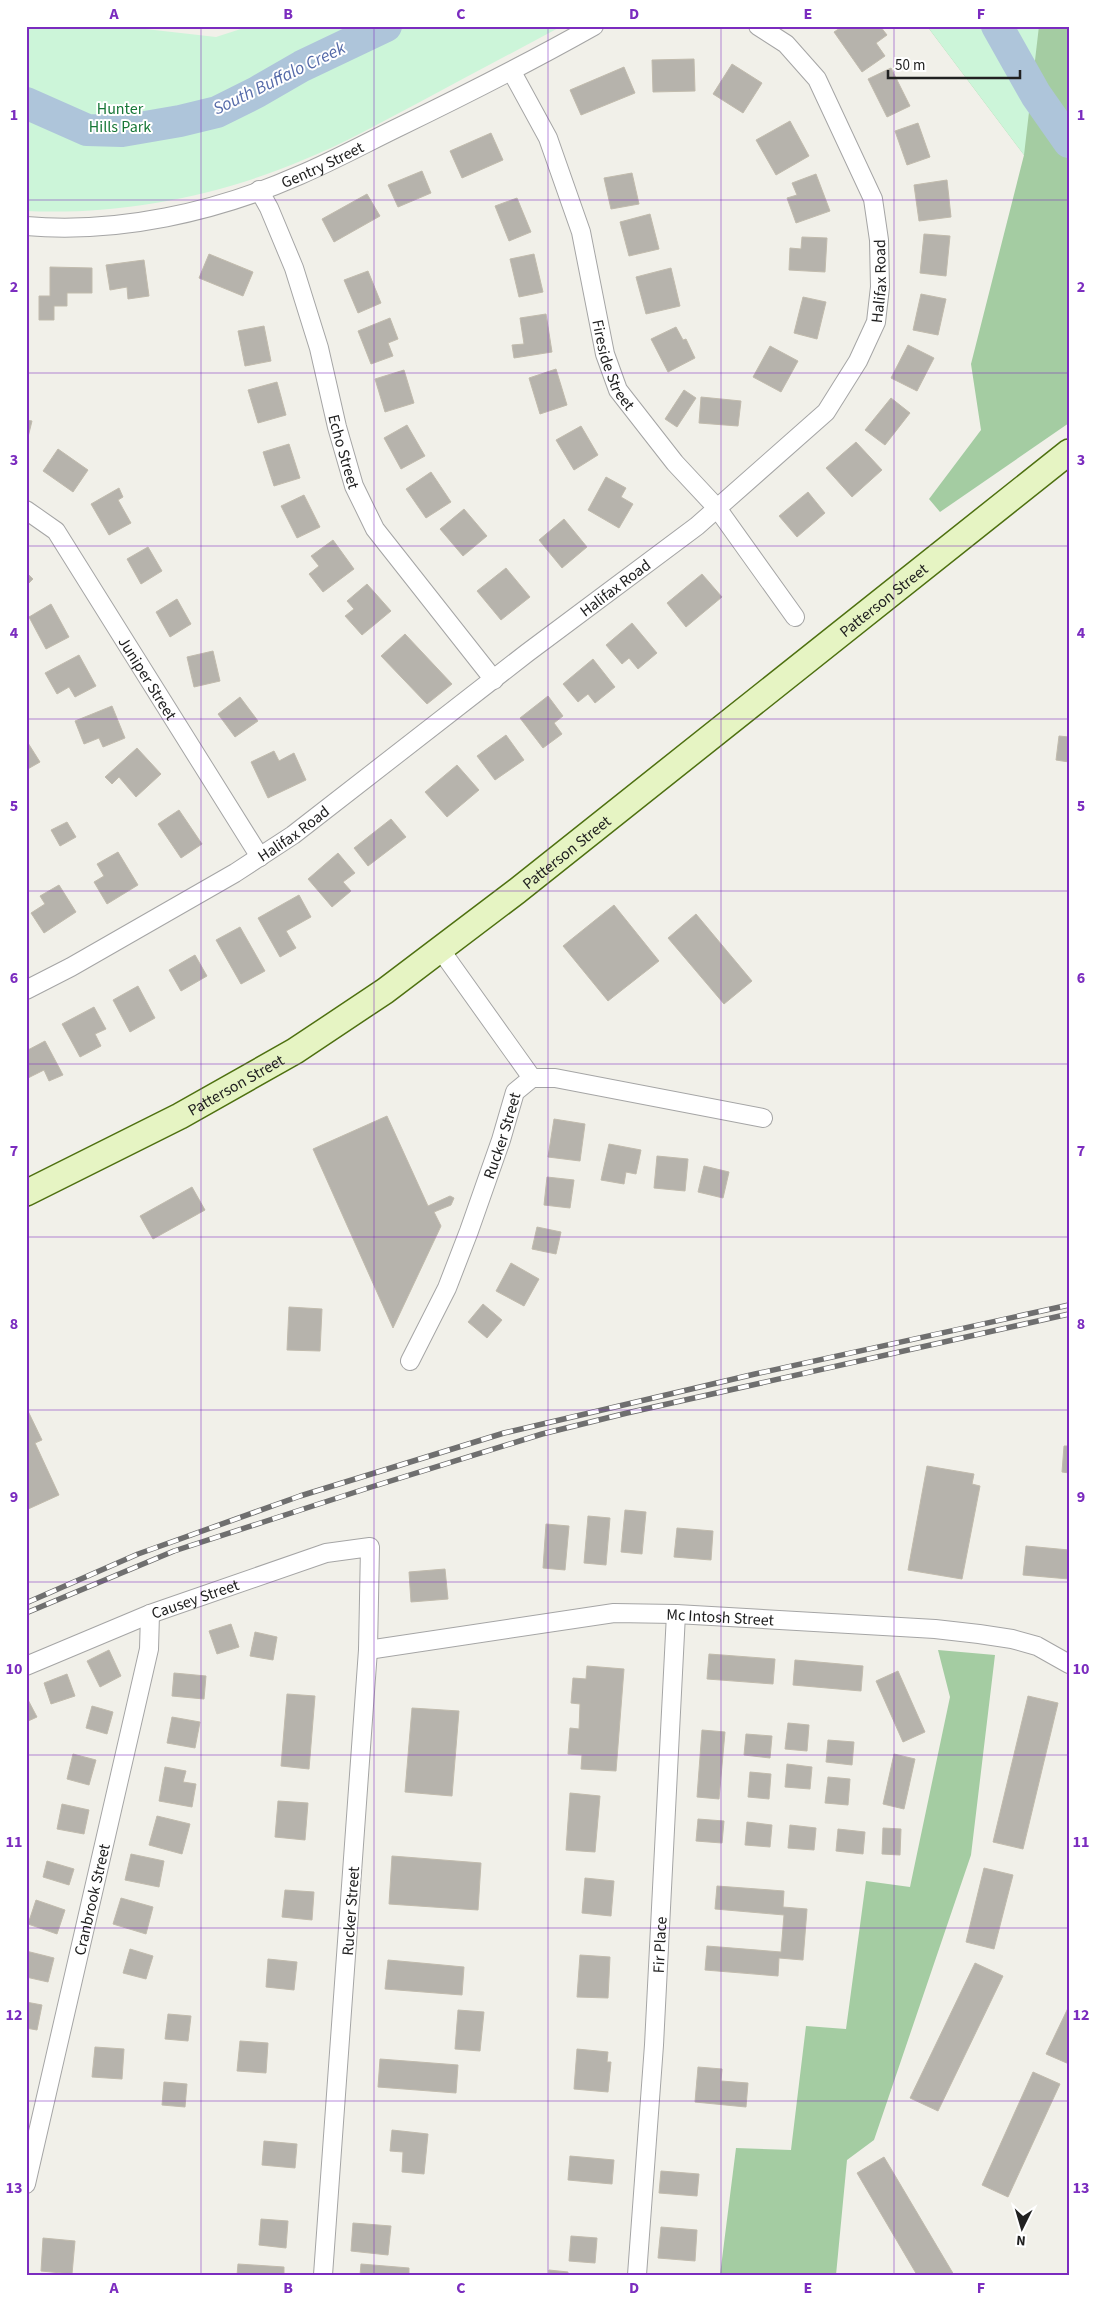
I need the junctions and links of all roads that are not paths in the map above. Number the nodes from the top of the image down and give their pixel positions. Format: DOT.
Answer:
graph roads {
  1 [pos="594,26"];
  2 [pos="758,26"];
  3 [pos="512,72"];
  4 [pos="259,190"];
  5 [pos="26,226"];
  6 [pos="1067,456"];
  7 [pos="717,508"];
  8 [pos="26,510"];
  9 [pos="795,617"];
  10 [pos="494,680"];
  11 [pos="260,857"];
  12 [pos="440,949"];
  13 [pos="26,990"];
  14 [pos="532,1078"];
  15 [pos="763,1118"];
  16 [pos="26,1193"];
  17 [pos="410,1361"];
  18 [pos="370,1547"];
  19 [pos="150,1614"];
  20 [pos="676,1614"];
  21 [pos="368,1650"];
  22 [pos="1069,1664"];
  23 [pos="26,1666"];
  24 [pos="26,2184"];
  25 [pos="323,2275"];
  26 [pos="637,2275"];
  1 -- 3 [label="street, Gentry Street"];
  2 -- 7 [label="street, Halifax Road"];
  3 -- 4 [label="street, Gentry Street"];
  3 -- 7 [label="street, Fireside Street"];
  4 -- 5 [label="street, Gentry Street"];
  4 -- 10 [label="street, Echo Street"];
  6 -- 12 [label="main road, Patterson Street"];
  7 -- 9 [label="street, Fireside Street"];
  7 -- 10 [label="street, Halifax Road"];
  8 -- 11 [label="street, Juniper Street"];
  10 -- 11 [label="street, Halifax Road"];
  11 -- 13 [label="street, Halifax Road"];
  12 -- 14 [label="street"];
  12 -- 16 [label="main road, Patterson Street"];
  14 -- 15 [label="street, Rucker Street"];
  14 -- 17 [label="street, Rucker Street"];
  18 -- 19 [label="street, Causey Street"];
  18 -- 21 [label="street, Rucker Street"];
  19 -- 23 [label="street, Causey Street"];
  19 -- 24 [label="street, Cranbrook Street"];
  20 -- 21 [label="street, Mc Intosh Street"];
  20 -- 22 [label="street, Mc Intosh Street"];
  20 -- 26 [label="street, Fir Place"];
  21 -- 25 [label="street, Rucker Street"];
}
